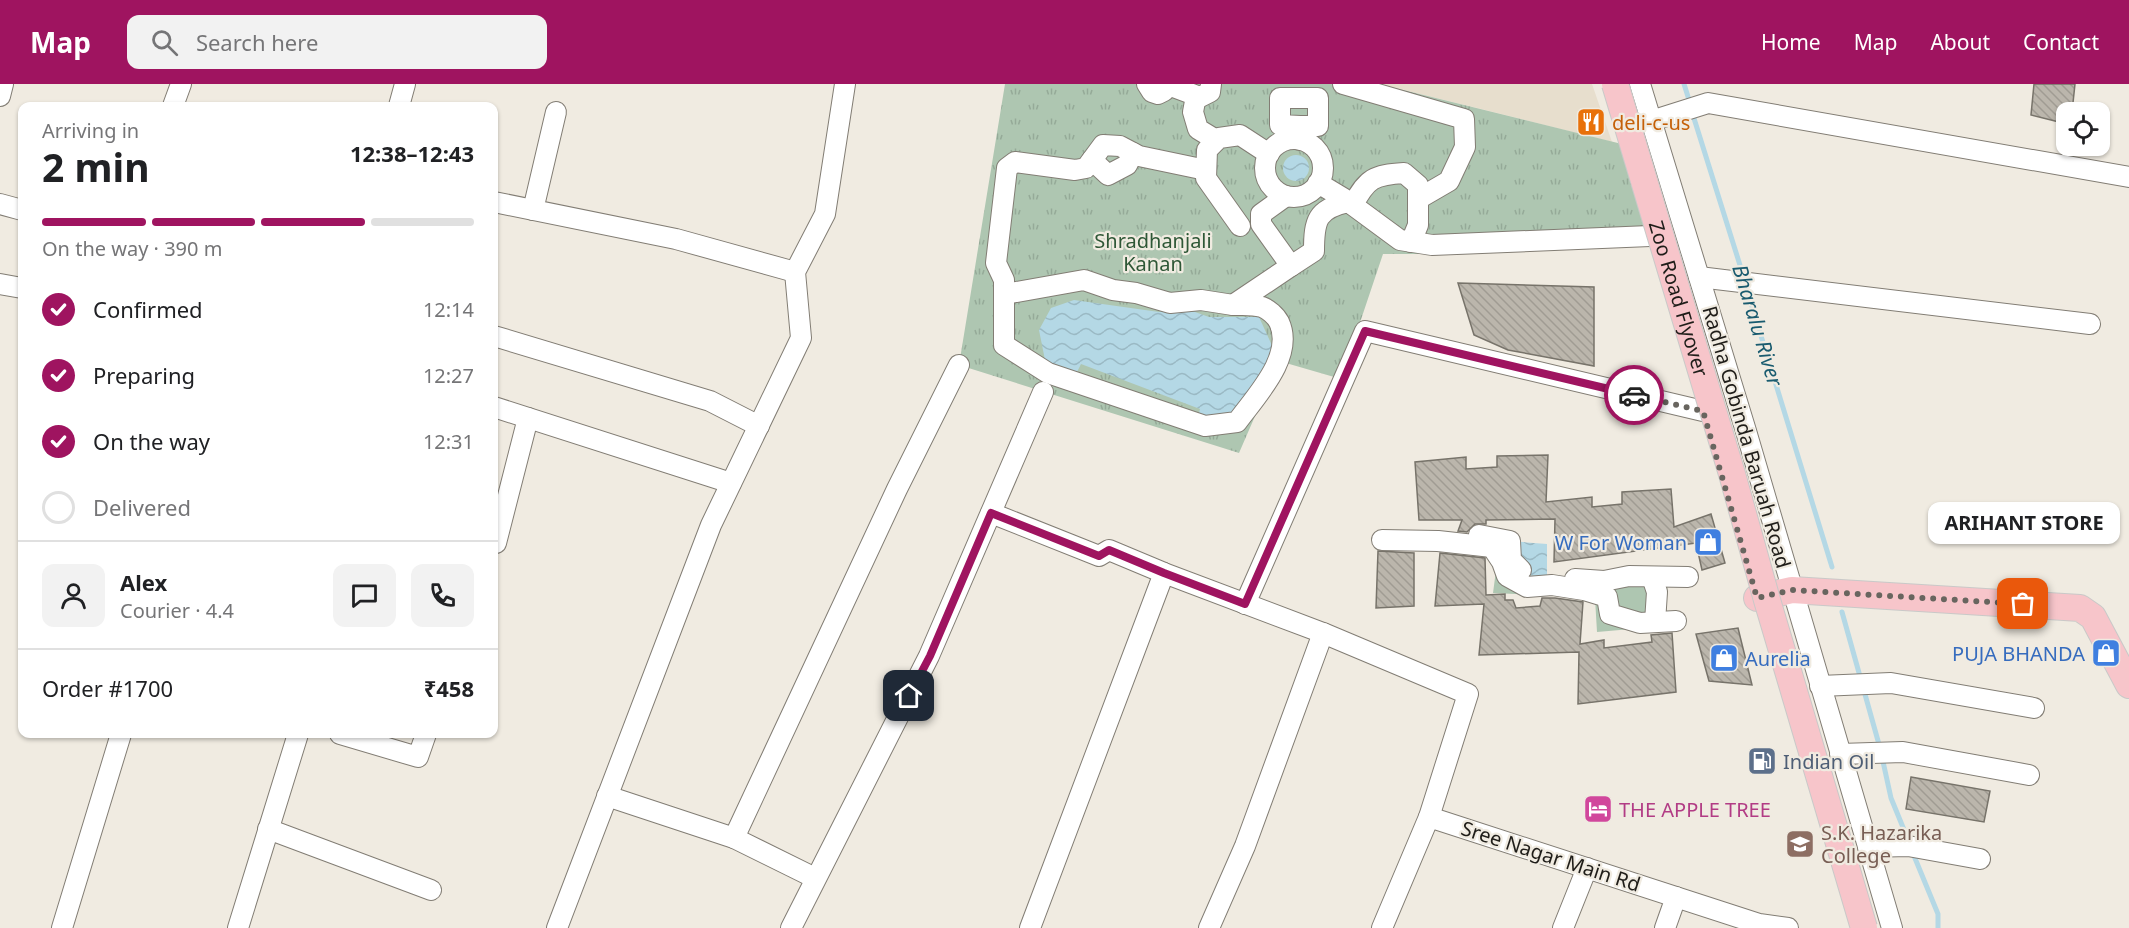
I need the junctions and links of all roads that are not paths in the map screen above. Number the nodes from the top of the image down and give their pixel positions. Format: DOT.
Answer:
graph roads {
  1 [pos="3,84"];
  2 [pos="181,84"];
  3 [pos="405,84"];
  4 [pos="845,84"];
  5 [pos="1147,84"];
  6 [pos="1343,84"];
  7 [pos="1603,84"];
  8 [pos="1615,84"];
  9 [pos="1629,84"];
  10 [pos="1640,84"];
  11 [pos="1168,85"];
  12 [pos="1203,90"];
  13 [pos="1301,91"];
  14 [pos="0,96"];
  15 [pos="174,102"];
  16 [pos="400,102"];
  17 [pos="556,112"];
  18 [pos="1651,121"];
  19 [pos="1300,133"];
  20 [pos="1216,140"];
  21 [pos="1269,154"];
  22 [pos="1206,170"];
  23 [pos="2129,177"];
  24 [pos="1318,183"];
  25 [pos="1286,196"];
  26 [pos="1418,199"];
  27 [pos="498,203"];
  28 [pos="1351,203"];
  29 [pos="0,204"];
  30 [pos="18,209"];
  31 [pos="533,210"];
  32 [pos="1253,220"];
  33 [pos="1650,236"];
  34 [pos="1411,242"];
  35 [pos="1291,266"];
  36 [pos="795,272"];
  37 [pos="1699,278"];
  38 [pos="0,284"];
  39 [pos="18,287"];
  40 [pos="1005,294"];
  41 [pos="1233,304"];
  42 [pos="2090,324"];
  43 [pos="498,337"];
  44 [pos="959,365"];
  45 [pos="1043,392"];
  46 [pos="498,408"];
  47 [pos="1703,411"];
  48 [pos="528,418"];
  49 [pos="759,426"];
  50 [pos="731,483"];
  51 [pos="991,513"];
  52 [pos="498,535"];
  53 [pos="1164,573"];
  54 [pos="1652,577"];
  55 [pos="1688,577"];
  56 [pos="1792,590"];
  57 [pos="1757,598"];
  58 [pos="1245,604"];
  59 [pos="1676,621"];
  60 [pos="1655,622"];
  61 [pos="1323,633"];
  62 [pos="2129,685"];
  63 [pos="1820,686"];
  64 [pos="2034,708"];
  65 [pos="120,738"];
  66 [pos="297,738"];
  67 [pos="354,738"];
  68 [pos="425,738"];
  69 [pos="1840,754"];
  70 [pos="2029,775"];
  71 [pos="608,796"];
  72 [pos="1429,817"];
  73 [pos="268,829"];
  74 [pos="734,838"];
  75 [pos="1868,847"];
  76 [pos="1980,859"];
  77 [pos="1587,868"];
  78 [pos="815,878"];
  79 [pos="431,890"];
  80 [pos="1676,897"];
  81 [pos="62,928"];
  82 [pos="238,928"];
  83 [pos="557,928"];
  84 [pos="791,928"];
  85 [pos="1030,928"];
  86 [pos="1209,928"];
  87 [pos="1382,928"];
  88 [pos="1563,928"];
  89 [pos="1665,928"];
  90 [pos="1788,928"];
  91 [pos="1851,928"];
  92 [pos="1864,928"];
  93 [pos="1878,928"];
  94 [pos="1892,928"];
  1 -- 14 [label="street"];
  2 -- 15 [label="street"];
  3 -- 16 [label="street"];
  4 -- 36 [label="street"];
  5 -- 11 [label="street"];
  6 -- 26 [label="street"];
  7 -- 33 [label="street, Radha Gobinda Baruah Road"];
  8 -- 92 [label="main road, Zoo Road Flyover, bridge"];
  9 -- 93 [label="main road, Zoo Road Flyover"];
  10 -- 18 [label="street, Radha Gobinda Baruah Road"];
  11 -- 12 [label="street"];
  12 -- 20 [label="street"];
  13 -- 19 [label="street"];
  17 -- 31 [label="street"];
  18 -- 23 [label="street"];
  18 -- 37 [label="street, Radha Gobinda Baruah Road"];
  19 -- 21 [label="street"];
  19 -- 24 [label="street"];
  20 -- 21 [label="street"];
  20 -- 22 [label="street"];
  21 -- 25 [label="street"];
  22 -- 32 [label="street"];
  22 -- 40 [label="street"];
  24 -- 25 [label="street"];
  24 -- 28 [label="street"];
  25 -- 32 [label="street"];
  26 -- 28 [label="street"];
  26 -- 34 [label="street"];
  27 -- 31 [label="street"];
  28 -- 34 [label="street"];
  28 -- 35 [label="street"];
  29 -- 30 [label="street"];
  31 -- 36 [label="street"];
  32 -- 35 [label="street"];
  33 -- 34 [label="street"];
  33 -- 47 [label="street, Radha Gobinda Baruah Road"];
  35 -- 41 [label="street"];
  36 -- 49 [label="street"];
  37 -- 42 [label="street"];
  37 -- 56 [label="street, Radha Gobinda Baruah Road"];
  38 -- 39 [label="street"];
  40 -- 41 [label="street"];
  40 -- 41 [label="street"];
  43 -- 49 [label="street"];
  44 -- 74 [label="street"];
  45 -- 51 [label="street"];
  46 -- 48 [label="street"];
  47 -- 57 [label="street, Radha Gobinda Baruah Road"];
  47 -- 58 [label="street"];
  48 -- 50 [label="street"];
  48 -- 52 [label="street"];
  49 -- 50 [label="street"];
  50 -- 71 [label="street"];
  51 -- 53 [label="street"];
  51 -- 78 [label="street"];
  53 -- 58 [label="street"];
  53 -- 85 [label="street"];
  54 -- 55 [label="street"];
  54 -- 60 [label="street"];
  54 -- 60 [label="street"];
  56 -- 57 [label="main road"];
  56 -- 62 [label="main road"];
  56 -- 63 [label="street, Radha Gobinda Baruah Road"];
  57 -- 91 [label="street, Radha Gobinda Baruah Road"];
  58 -- 61 [label="street"];
  59 -- 60 [label="street"];
  61 -- 72 [label="street"];
  61 -- 86 [label="street"];
  63 -- 64 [label="street"];
  63 -- 69 [label="street, Radha Gobinda Baruah Road"];
  65 -- 81 [label="street"];
  66 -- 73 [label="street"];
  67 -- 68 [label="street"];
  69 -- 70 [label="street"];
  69 -- 75 [label="street, Radha Gobinda Baruah Road"];
  71 -- 74 [label="street"];
  71 -- 83 [label="street"];
  72 -- 77 [label="street, Sree Nagar Main Rd"];
  72 -- 87 [label="street"];
  73 -- 79 [label="street"];
  73 -- 82 [label="street"];
  74 -- 78 [label="street"];
  75 -- 76 [label="street"];
  75 -- 94 [label="street, Radha Gobinda Baruah Road"];
  77 -- 80 [label="street, Sree Nagar Main Rd"];
  77 -- 88 [label="street"];
  78 -- 84 [label="street"];
  80 -- 89 [label="street"];
  80 -- 90 [label="street, Sree Nagar Main Rd"];
}
